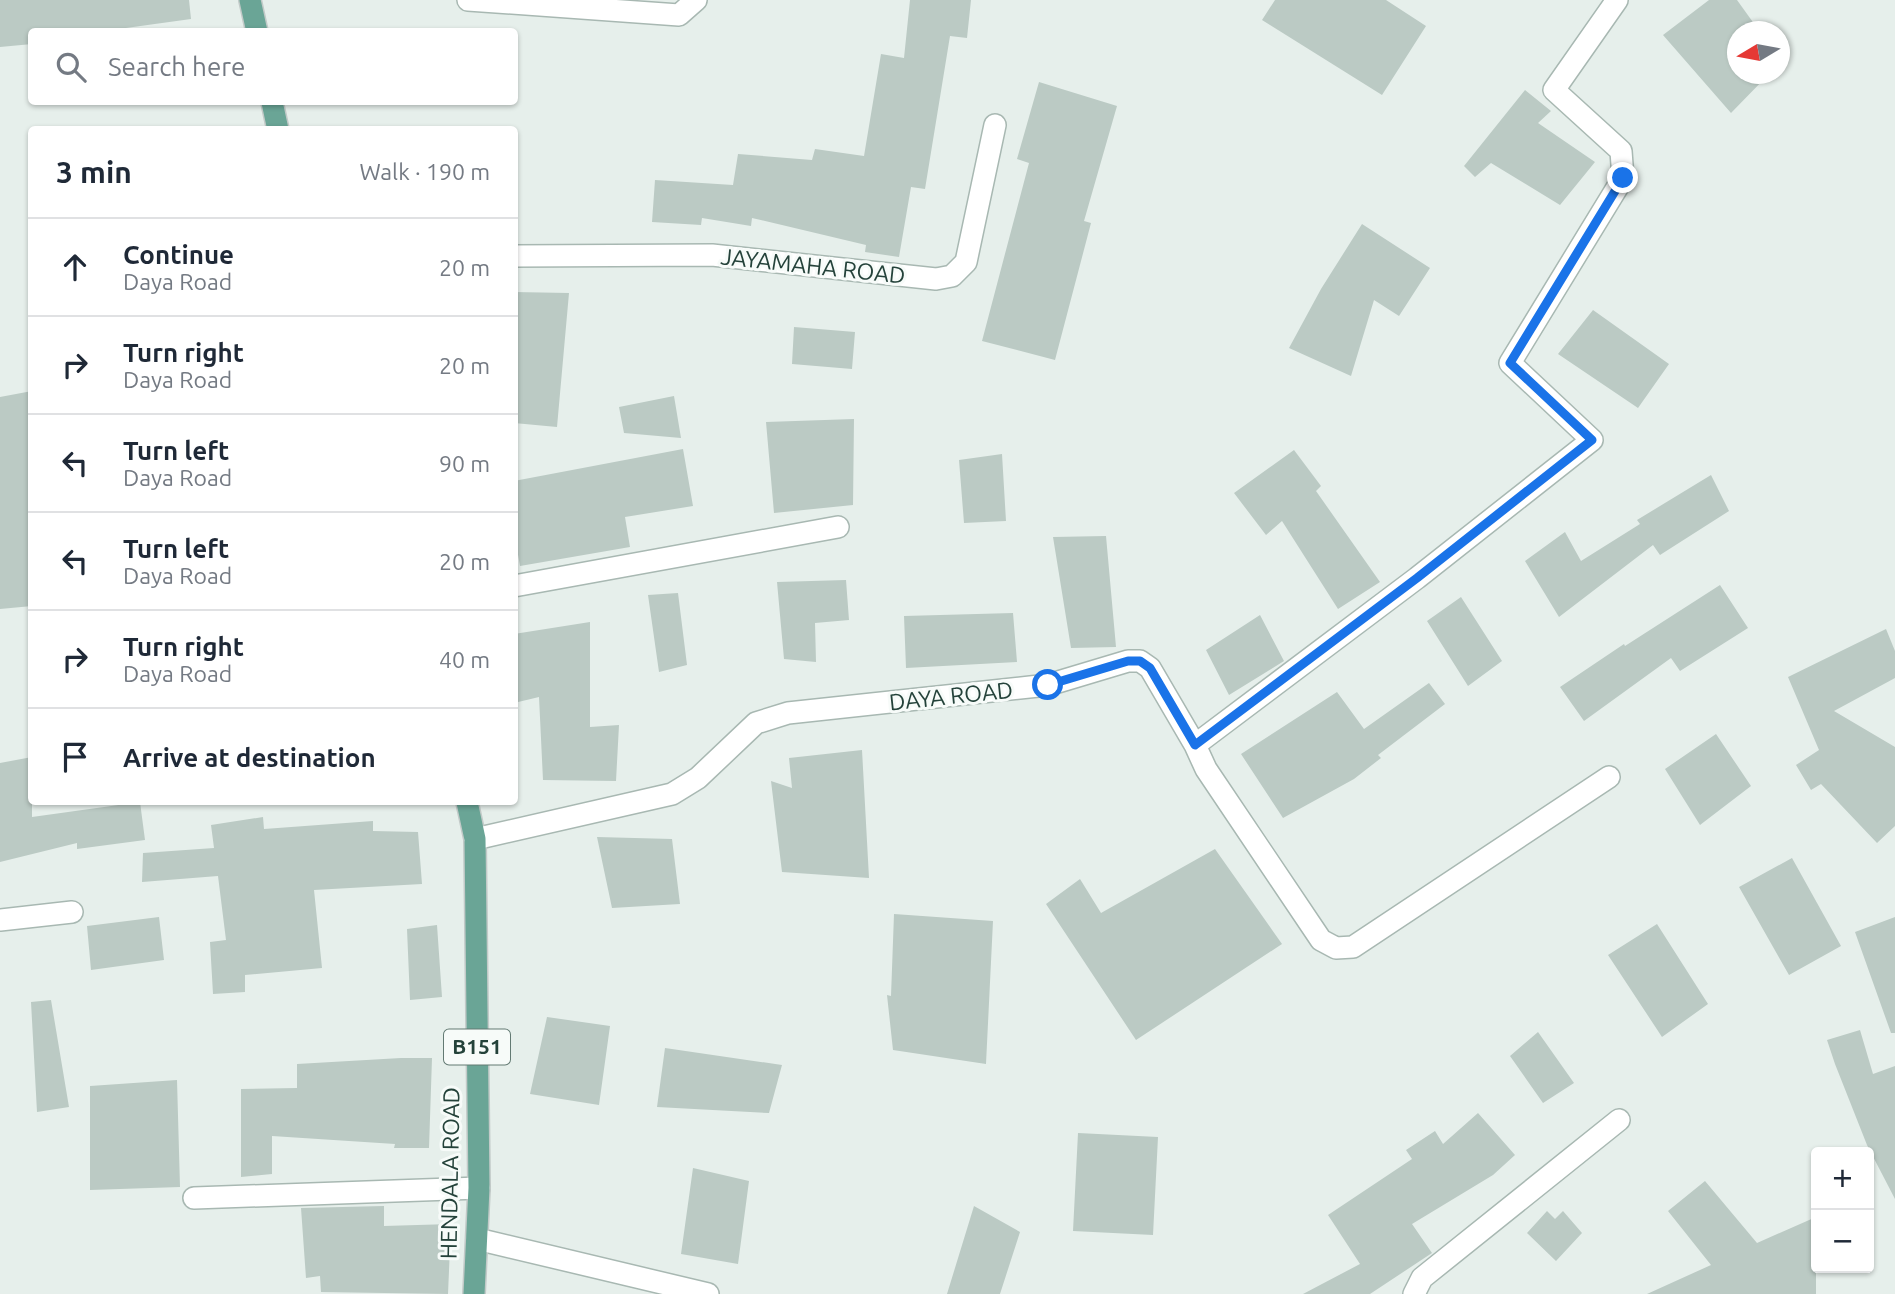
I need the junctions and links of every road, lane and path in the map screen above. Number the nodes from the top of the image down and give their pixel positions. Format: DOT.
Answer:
graph roads {
  1 [pos="250,0"];
  2 [pos="468,0"];
  3 [pos="696,0"];
  4 [pos="1617,0"];
  5 [pos="256,28"];
  6 [pos="273,105"];
  7 [pos="995,125"];
  8 [pos="277,126"];
  9 [pos="518,256"];
  10 [pos="838,527"];
  11 [pos="518,585"];
  12 [pos="1195,745"];
  13 [pos="1609,777"];
  14 [pos="468,805"];
  15 [pos="475,839"];
  16 [pos="72,912"];
  17 [pos="0,920"];
  18 [pos="1619,1120"];
  19 [pos="479,1188"];
  20 [pos="194,1198"];
  21 [pos="477,1240"];
  22 [pos="474,1294"];
  23 [pos="708,1294"];
  24 [pos="1414,1294"];
  1 -- 5 [label="main road"];
  2 -- 3 [label="street"];
  4 -- 12 [label="street"];
  6 -- 8 [label="main road"];
  7 -- 9 [label="street, JAYAMAHA ROAD"];
  10 -- 11 [label="street"];
  12 -- 13 [label="street, DAYA ROAD"];
  12 -- 15 [label="street, DAYA ROAD"];
  14 -- 15 [label="main road, HENDALA ROAD / B151"];
  15 -- 19 [label="main road, HENDALA ROAD / B151"];
  16 -- 17 [label="street"];
  18 -- 24 [label="street"];
  19 -- 20 [label="street"];
  19 -- 21 [label="main road, HENDALA ROAD / B151"];
  21 -- 22 [label="main road, HENDALA ROAD / B151"];
  21 -- 23 [label="street"];
}
